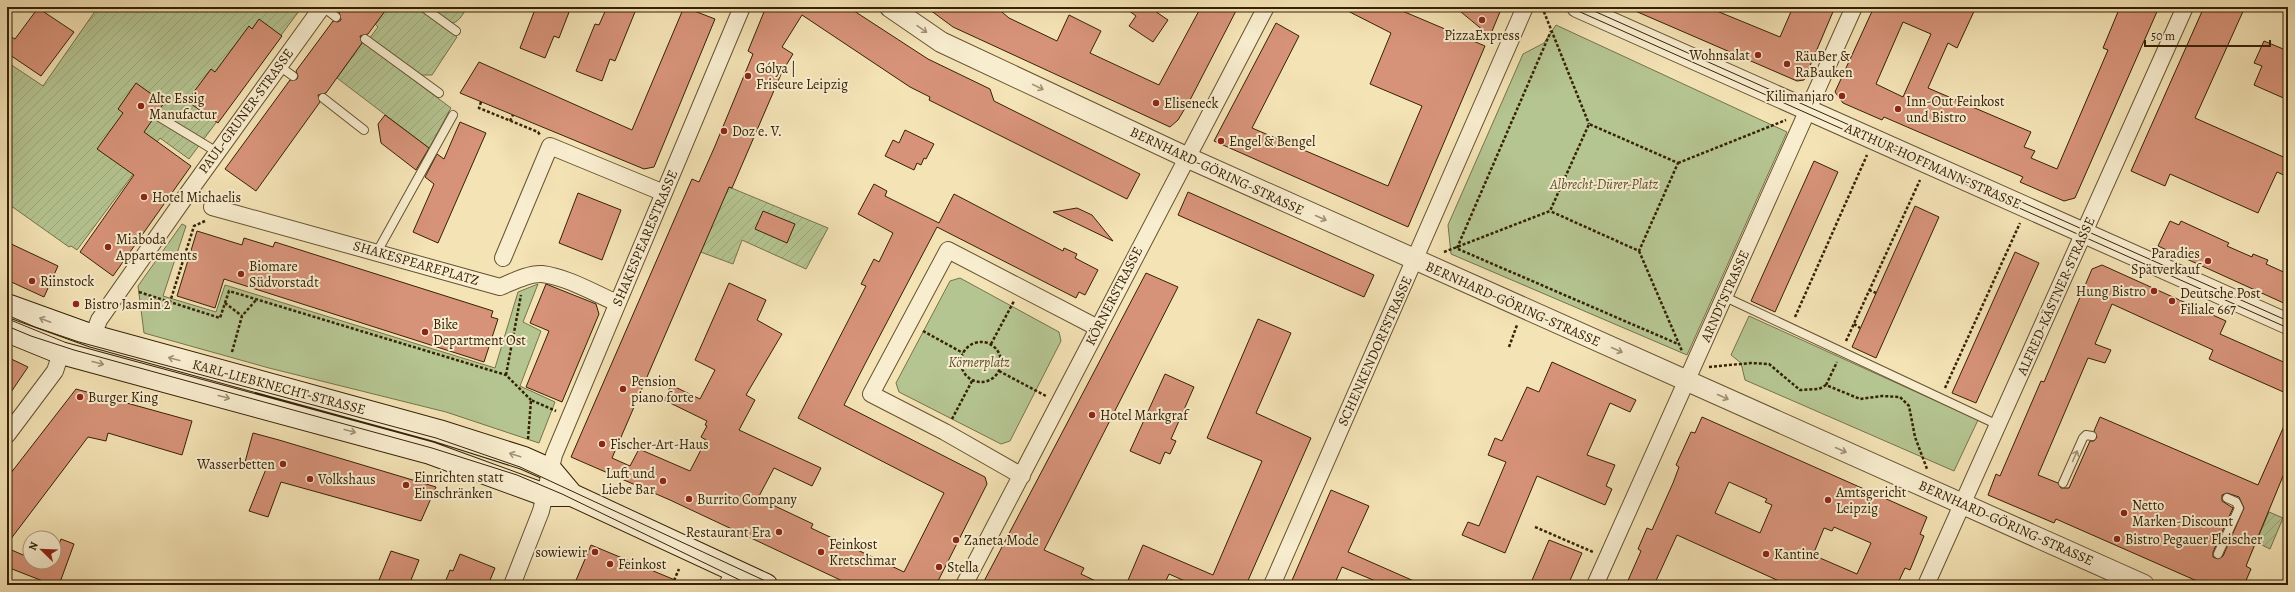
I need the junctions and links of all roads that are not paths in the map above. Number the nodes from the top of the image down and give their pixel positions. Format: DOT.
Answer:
graph roads {
  1 [pos="322,7"];
  2 [pos="422,7"];
  3 [pos="742,7"];
  4 [pos="890,7"];
  5 [pos="1266,7"];
  6 [pos="1525,7"];
  7 [pos="1577,7"];
  8 [pos="1854,7"];
  9 [pos="2185,7"];
  10 [pos="336,17"];
  11 [pos="456,31"];
  12 [pos="364,39"];
  13 [pos="279,66"];
  14 [pos="293,76"];
  15 [pos="439,93"];
  16 [pos="323,98"];
  17 [pos="1808,110"];
  18 [pos="156,115"];
  19 [pos="453,115"];
  20 [pos="364,130"];
  21 [pos="217,152"];
  22 [pos="1186,157"];
  23 [pos="664,193"];
  24 [pos="218,209"];
  25 [pos="2084,233"];
  26 [pos="377,252"];
  27 [pos="503,258"];
  28 [pos="1415,261"];
  29 [pos="1725,297"];
  30 [pos="617,303"];
  31 [pos="7,305"];
  32 [pos="2288,324"];
  33 [pos="1098,328"];
  34 [pos="7,331"];
  35 [pos="93,336"];
  36 [pos="61,353"];
  37 [pos="1690,375"];
  38 [pos="1998,425"];
  39 [pos="7,435"];
  40 [pos="2092,436"];
  41 [pos="551,470"];
  42 [pos="1022,476"];
  43 [pos="2063,483"];
  44 [pos="545,495"];
  45 [pos="572,495"];
  46 [pos="2227,498"];
  47 [pos="1963,503"];
  48 [pos="2218,554"];
  49 [pos="731,577"];
  50 [pos="512,585"];
  51 [pos="766,585"];
  52 [pos="964,585"];
  53 [pos="1272,585"];
  54 [pos="1595,585"];
  55 [pos="1926,585"];
  56 [pos="2144,585"];
  1 -- 10 [label="lane"];
  1 -- 13 [label="street, PAUL-GRUNER-STRASSE"];
  2 -- 11 [label="lane"];
  3 -- 23 [label="street, SHAKESPEARESTRASSE"];
  4 -- 22 [label="street, BERNHARD-GÖRING-STRASSE, one-way"];
  5 -- 22 [label="street, KÖRNERSTRASSE"];
  6 -- 28 [label="street, SCHENKENDORFSTRASSE"];
  7 -- 17 [label="street, ARTHUR-HOFFMANN-STRASSE"];
  8 -- 17 [label="street, ARNDTSTRASSE"];
  9 -- 25 [label="street, ALFRED-KÄSTNER-STRASSE"];
  12 -- 15 [label="lane"];
  13 -- 14 [label="lane"];
  13 -- 21 [label="street, PAUL-GRUNER-STRASSE"];
  16 -- 20 [label="lane"];
  17 -- 25 [label="street, ARTHUR-HOFFMANN-STRASSE"];
  17 -- 29 [label="street, ARNDTSTRASSE"];
  18 -- 21 [label="lane"];
  19 -- 26 [label="lane"];
  21 -- 35 [label="street, PAUL-GRUNER-STRASSE"];
  22 -- 28 [label="street, BERNHARD-GÖRING-STRASSE, one-way"];
  22 -- 33 [label="street, KÖRNERSTRASSE"];
  23 -- 27 [label="street"];
  23 -- 30 [label="street, SHAKESPEARESTRASSE"];
  24 -- 26 [label="street, SHAKESPEAREPLATZ"];
  25 -- 32 [label="street, ARTHUR-HOFFMANN-STRASSE"];
  25 -- 38 [label="street, ALFRED-KÄSTNER-STRASSE"];
  26 -- 30 [label="street, SHAKESPEAREPLATZ"];
  28 -- 37 [label="street, BERNHARD-GÖRING-STRASSE, one-way"];
  28 -- 53 [label="street, SCHENKENDORFSTRASSE"];
  29 -- 37 [label="street, ARNDTSTRASSE"];
  29 -- 38 [label="lane"];
  30 -- 41 [label="street, SHAKESPEARESTRASSE"];
  35 -- 31 [label="main road, KARL-LIEBKNECHT-STRASSE, one-way"];
  33 -- 42 [label="street, KÖRNERSTRASSE"];
  33 -- 42 [label="street"];
  34 -- 36 [label="main road, KARL-LIEBKNECHT-STRASSE"];
  41 -- 35 [label="main road, KARL-LIEBKNECHT-STRASSE, one-way"];
  36 -- 39 [label="street"];
  36 -- 44 [label="main road, KARL-LIEBKNECHT-STRASSE, one-way"];
  37 -- 47 [label="street, BERNHARD-GÖRING-STRASSE, one-way"];
  37 -- 54 [label="street, ARNDTSTRASSE"];
  38 -- 47 [label="street, ALFRED-KÄSTNER-STRASSE"];
  43 -- 40 [label="lane, one-way"];
  41 -- 44 [label="street"];
  41 -- 45 [label="main road, KARL-LIEBKNECHT-STRASSE"];
  42 -- 52 [label="street, KÖRNERSTRASSE"];
  44 -- 45 [label="main road, KARL-LIEBKNECHT-STRASSE"];
  44 -- 50 [label="street"];
  45 -- 49 [label="main road, KARL-LIEBKNECHT-STRASSE"];
  46 -- 48 [label="lane"];
  47 -- 55 [label="street, ALFRED-KÄSTNER-STRASSE"];
  47 -- 56 [label="street, BERNHARD-GÖRING-STRASSE"];
  49 -- 51 [label="main road, KARL-LIEBKNECHT-STRASSE"];
}
